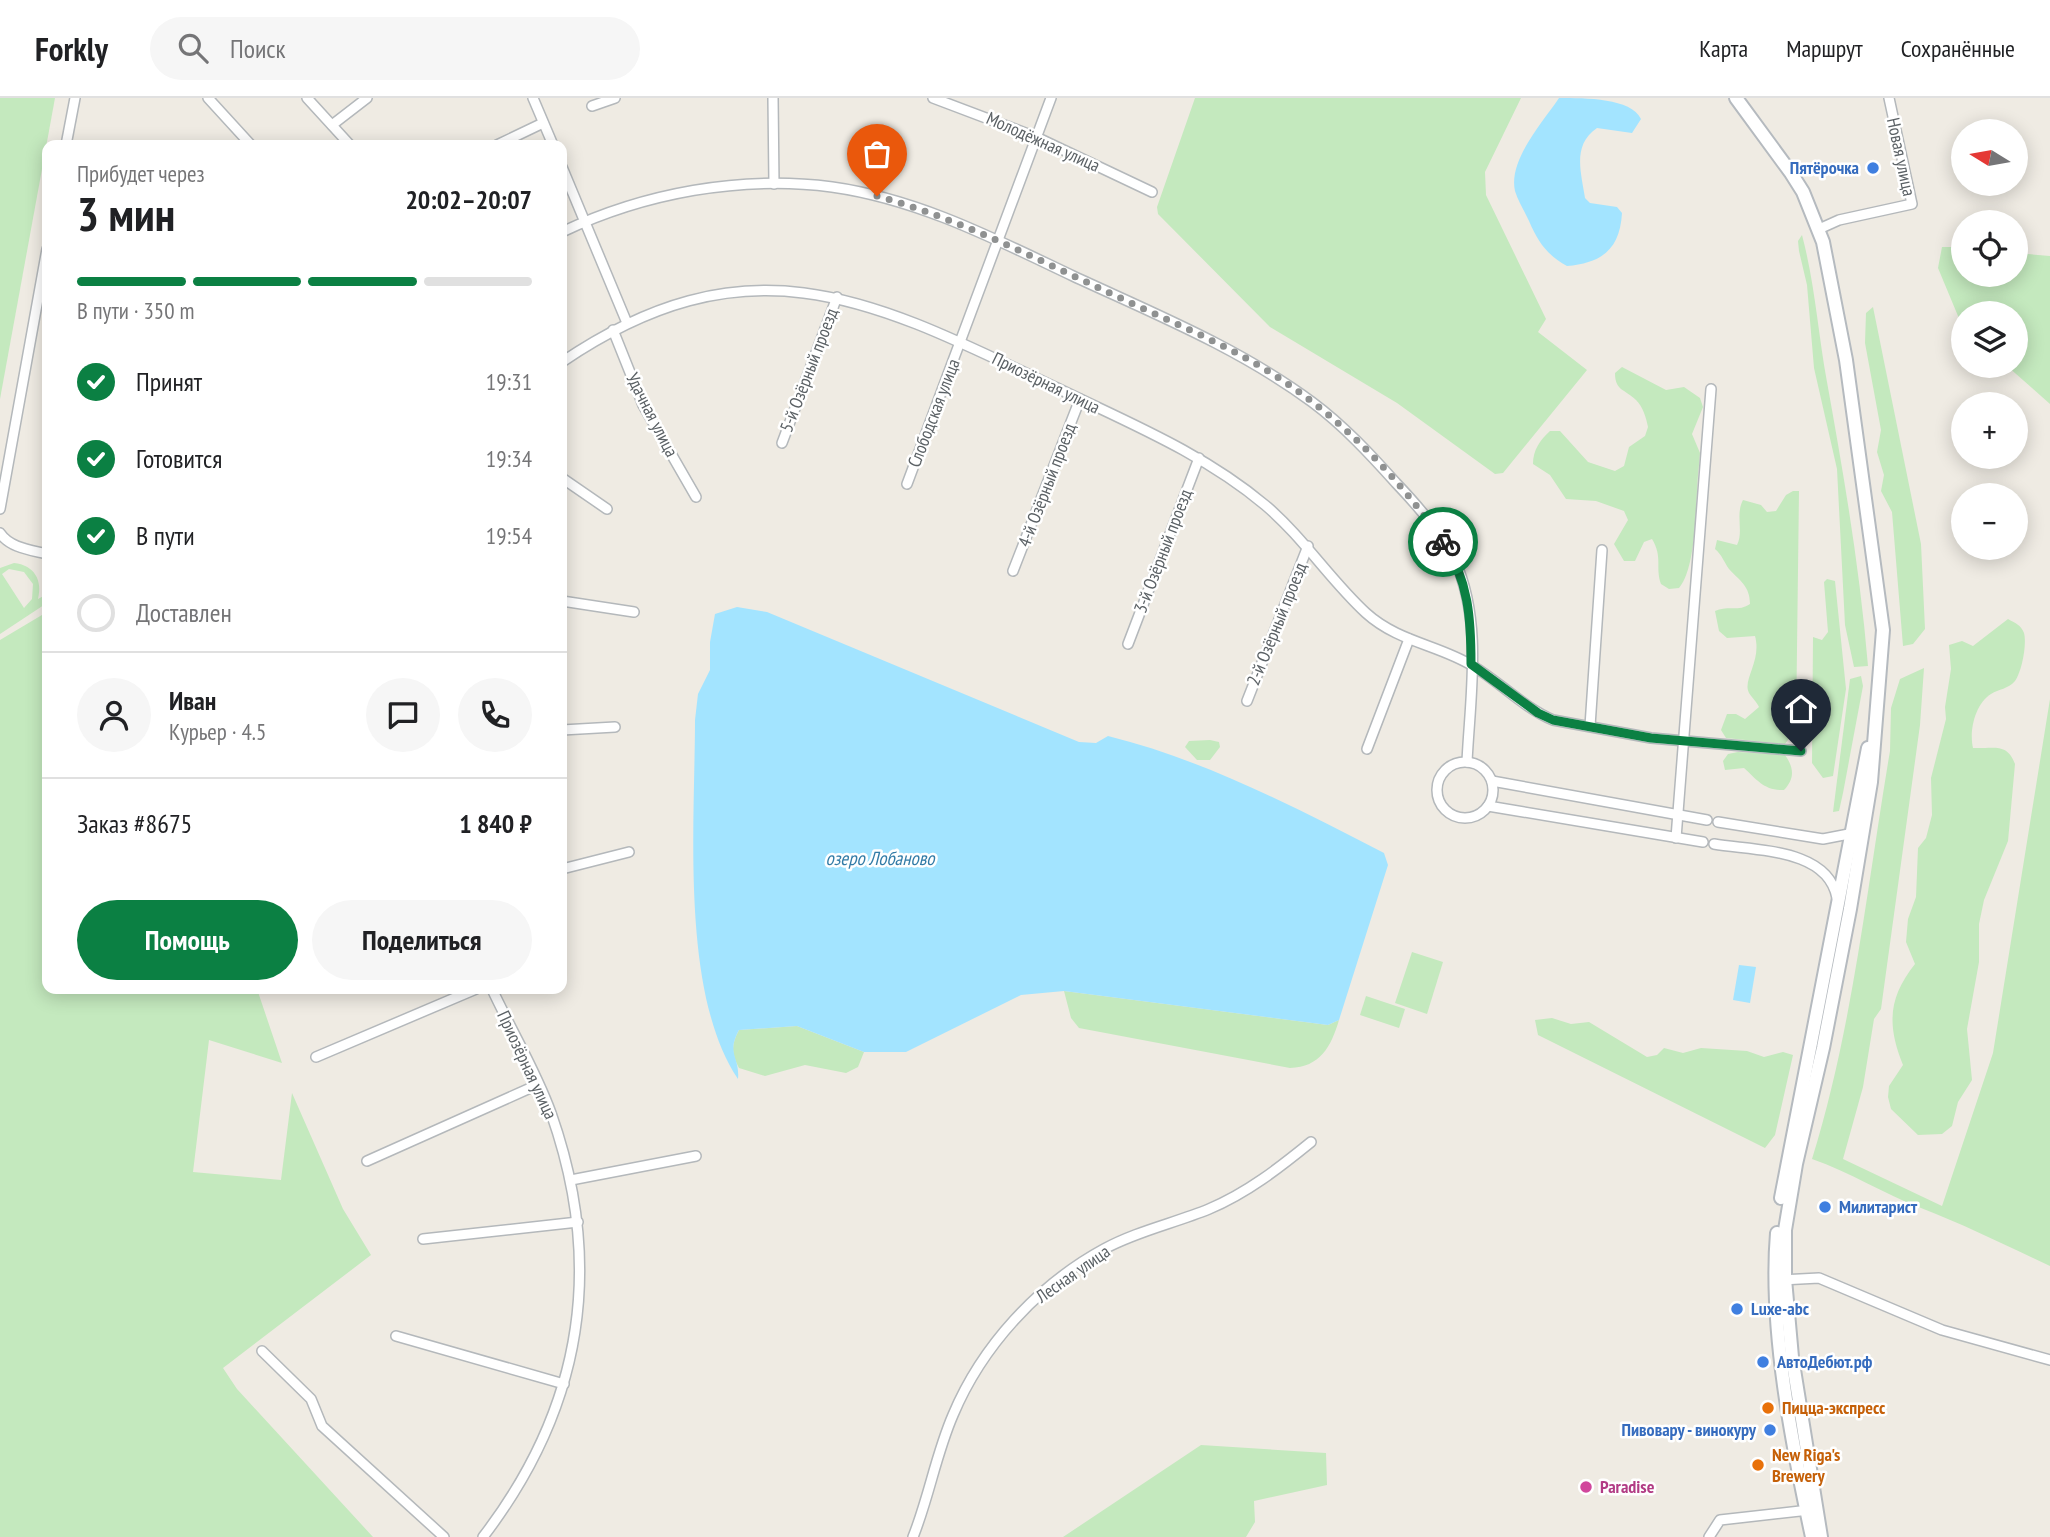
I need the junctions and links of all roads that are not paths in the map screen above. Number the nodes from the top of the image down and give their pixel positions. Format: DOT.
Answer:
graph roads {
  1 [pos="75,98"];
  2 [pos="208,98"];
  3 [pos="307,98"];
  4 [pos="367,98"];
  5 [pos="533,98"];
  6 [pos="615,98"];
  7 [pos="773,98"];
  8 [pos="933,98"];
  9 [pos="1051,98"];
  10 [pos="1736,98"];
  11 [pos="1888,98"];
  12 [pos="592,106"];
  13 [pos="543,122"];
  14 [pos="332,125"];
  15 [pos="1036,137"];
  16 [pos="67,140"];
  17 [pos="246,140"];
  18 [pos="346,140"];
  19 [pos="506,140"];
  20 [pos="550,140"];
  21 [pos="567,179"];
  22 [pos="774,184"];
  23 [pos="1152,192"];
  24 [pos="584,221"];
  25 [pos="1819,229"];
  26 [pos="567,230"];
  27 [pos="998,240"];
  28 [pos="42,277"];
  29 [pos="837,297"];
  30 [pos="626,323"];
  31 [pos="613,330"];
  32 [pos="961,342"];
  33 [pos="567,359"];
  34 [pos="1712,389"];
  35 [pos="1080,399"];
  36 [pos="782,443"];
  37 [pos="1199,458"];
  38 [pos="567,481"];
  39 [pos="907,484"];
  40 [pos="696,497"];
  41 [pos="0,509"];
  42 [pos="607,509"];
  43 [pos="0,533"];
  44 [pos="1308,546"];
  45 [pos="1602,550"];
  46 [pos="42,553"];
  47 [pos="1013,571"];
  48 [pos="567,602"];
  49 [pos="634,612"];
  50 [pos="1409,639"];
  51 [pos="1128,644"];
  52 [pos="1471,664"];
  53 [pos="1247,701"];
  54 [pos="1590,726"];
  55 [pos="615,727"];
  56 [pos="567,730"];
  57 [pos="1686,741"];
  58 [pos="1367,749"];
  59 [pos="1801,751"];
  60 [pos="1467,762"];
  61 [pos="1492,781"];
  62 [pos="1488,806"];
  63 [pos="1680,816"];
  64 [pos="1707,820"];
  65 [pos="1718,822"];
  66 [pos="1857,833"];
  67 [pos="1676,838"];
  68 [pos="1703,842"];
  69 [pos="1714,844"];
  70 [pos="629,852"];
  71 [pos="567,868"];
  72 [pos="1838,907"];
  73 [pos="464,994"];
  74 [pos="494,994"];
  75 [pos="316,1057"];
  76 [pos="537,1085"];
  77 [pos="1311,1142"];
  78 [pos="696,1156"];
  79 [pos="367,1161"];
  80 [pos="571,1180"];
  81 [pos="578,1222"];
  82 [pos="423,1239"];
  83 [pos="1780,1280"];
  84 [pos="396,1336"];
  85 [pos="262,1351"];
  86 [pos="2050,1360"];
  87 [pos="564,1384"];
  88 [pos="1811,1510"];
  89 [pos="444,1537"];
  90 [pos="483,1537"];
  91 [pos="913,1537"];
  92 [pos="1709,1537"];
  93 [pos="1812,1537"];
  94 [pos="1821,1537"];
  1 -- 16 [label="street"];
  2 -- 17 [label="street"];
  3 -- 14 [label="street"];
  4 -- 14 [label="street"];
  5 -- 13 [label="street"];
  6 -- 12 [label="street"];
  7 -- 22 [label="street"];
  8 -- 15 [label="street, Молодёжная улица"];
  9 -- 15 [label="street, Слободская улица"];
  10 -- 25 [label="main road"];
  11 -- 25 [label="street, Новая улица"];
  13 -- 19 [label="street"];
  13 -- 20 [label="street"];
  14 -- 18 [label="street"];
  15 -- 23 [label="street, Молодёжная улица"];
  15 -- 27 [label="street, Слободская улица"];
  21 -- 24 [label="street"];
  22 -- 24 [label="street"];
  22 -- 27 [label="street"];
  24 -- 26 [label="street"];
  24 -- 30 [label="street"];
  25 -- 66 [label="main road"];
  27 -- 32 [label="street, Слободская улица"];
  27 -- 52 [label="street"];
  28 -- 41 [label="street"];
  29 -- 30 [label="street, Приозёрная улица"];
  29 -- 32 [label="street, Приозёрная улица"];
  29 -- 36 [label="street, 5-й Озёрный проезд"];
  30 -- 31 [label="street, Приозёрная улица"];
  31 -- 33 [label="street, Приозёрная улица"];
  31 -- 40 [label="street, Удачная улица"];
  32 -- 35 [label="street, Приозёрная улица"];
  32 -- 39 [label="street, Слободская улица"];
  34 -- 57 [label="street"];
  35 -- 37 [label="street, Приозёрная улица"];
  35 -- 47 [label="street, 4-й Озёрный проезд"];
  37 -- 44 [label="street, Приозёрная улица"];
  37 -- 51 [label="street, 3-й Озёрный проезд"];
  38 -- 42 [label="street"];
  43 -- 46 [label="street"];
  44 -- 50 [label="street, Приозёрная улица"];
  44 -- 53 [label="street, 2-й Озёрный проезд"];
  45 -- 54 [label="street"];
  48 -- 49 [label="street"];
  50 -- 52 [label="street, Приозёрная улица"];
  50 -- 58 [label="street"];
  52 -- 54 [label="street, Приозёрная улица"];
  52 -- 60 [label="street"];
  54 -- 57 [label="street, Приозёрная улица"];
  55 -- 56 [label="street"];
  57 -- 59 [label="street, Приозёрная улица"];
  57 -- 63 [label="street"];
  60 -- 61 [label="street"];
  60 -- 62 [label="street"];
  61 -- 62 [label="street"];
  61 -- 63 [label="street"];
  62 -- 67 [label="street"];
  63 -- 64 [label="street"];
  63 -- 67 [label="street"];
  65 -- 66 [label="street"];
  66 -- 72 [label="main road"];
  66 -- 83 [label="main road"];
  67 -- 68 [label="street"];
  69 -- 72 [label="street"];
  70 -- 71 [label="street"];
  72 -- 83 [label="main road"];
  73 -- 75 [label="street"];
  74 -- 76 [label="street, Приозёрная улица"];
  76 -- 79 [label="street"];
  76 -- 80 [label="street, Приозёрная улица"];
  77 -- 91 [label="street, Лесная улица"];
  78 -- 80 [label="street"];
  80 -- 81 [label="street, Приозёрная улица"];
  81 -- 82 [label="street"];
  81 -- 87 [label="street, Приозёрная улица"];
  83 -- 86 [label="street"];
  83 -- 88 [label="main road"];
  84 -- 87 [label="street"];
  85 -- 89 [label="street"];
  87 -- 90 [label="street, Приозёрная улица"];
  88 -- 92 [label="street"];
  88 -- 93 [label="main road"];
  88 -- 94 [label="main road"];
}
